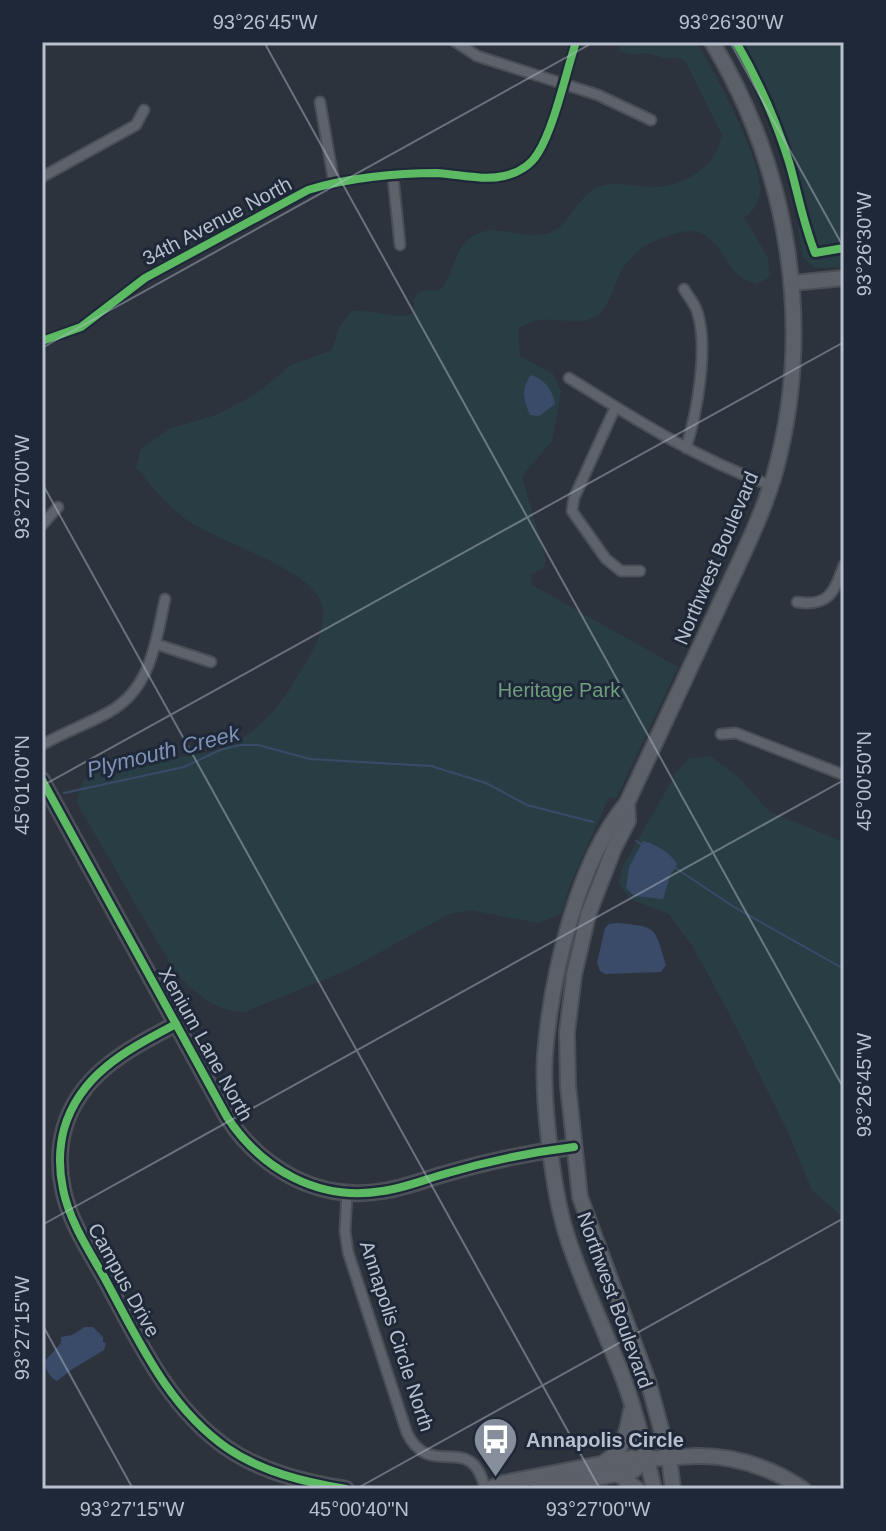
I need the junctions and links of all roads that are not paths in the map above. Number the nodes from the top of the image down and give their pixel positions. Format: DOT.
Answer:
graph roads {
  1 [pos="456,42"];
  2 [pos="576,42"];
  3 [pos="712,42"];
  4 [pos="562,84"];
  5 [pos="320,102"];
  6 [pos="144,110"];
  7 [pos="651,120"];
  8 [pos="42,177"];
  9 [pos="393,177"];
  10 [pos="334,183"];
  11 [pos="400,245"];
  12 [pos="844,278"];
  13 [pos="792,283"];
  14 [pos="684,289"];
  15 [pos="42,341"];
  16 [pos="569,378"];
  17 [pos="615,408"];
  18 [pos="686,448"];
  19 [pos="770,485"];
  20 [pos="58,507"];
  21 [pos="42,525"];
  22 [pos="844,565"];
  23 [pos="640,571"];
  24 [pos="165,599"];
  25 [pos="797,602"];
  26 [pos="156,644"];
  27 [pos="211,662"];
  28 [pos="721,734"];
  29 [pos="42,745"];
  30 [pos="844,775"];
  31 [pos="42,780"];
  32 [pos="627,803"];
  33 [pos="176,1024"];
  34 [pos="574,1147"];
  35 [pos="552,1149"];
  36 [pos="347,1193"];
  37 [pos="632,1406"];
  38 [pos="669,1458"];
  39 [pos="647,1459"];
  40 [pos="603,1463"];
  41 [pos="618,1474"];
  42 [pos="346,1489"];
  43 [pos="487,1489"];
  44 [pos="537,1489"];
  45 [pos="637,1489"];
  46 [pos="654,1489"];
  47 [pos="673,1489"];
  48 [pos="803,1489"];
  1 -- 4 [label="street"];
  2 -- 4 [label="street, 34th Avenue North"];
  3 -- 13 [label="main road, Northwest Boulevard"];
  4 -- 7 [label="street"];
  4 -- 9 [label="street, 34th Avenue North"];
  5 -- 10 [label="street"];
  6 -- 8 [label="street"];
  9 -- 10 [label="street, 34th Avenue North"];
  9 -- 11 [label="street"];
  10 -- 15 [label="street, 34th Avenue North"];
  12 -- 13 [label="main road"];
  13 -- 19 [label="main road, Northwest Boulevard"];
  14 -- 18 [label="street"];
  16 -- 17 [label="street"];
  17 -- 18 [label="street"];
  17 -- 23 [label="street"];
  18 -- 19 [label="street"];
  19 -- 32 [label="main road, Northwest Boulevard"];
  20 -- 21 [label="street"];
  22 -- 25 [label="street"];
  24 -- 26 [label="street"];
  26 -- 27 [label="street"];
  26 -- 29 [label="street"];
  28 -- 30 [label="street"];
  31 -- 33 [label="main road, Xenium Lane North"];
  32 -- 34 [label="main road, Northwest Boulevard"];
  32 -- 35 [label="main road, Northwest Boulevard"];
  33 -- 36 [label="main road, Xenium Lane North"];
  33 -- 42 [label="main road, Campus Drive"];
  34 -- 35 [label="main road, Xenium Lane North"];
  34 -- 38 [label="main road, Northwest Boulevard"];
  35 -- 36 [label="main road, Xenium Lane North"];
  35 -- 37 [label="main road, Northwest Boulevard"];
  36 -- 43 [label="street, Annapolis Circle North"];
  37 -- 39 [label="main road, Northwest Boulevard"];
  37 -- 40 [label="main road"];
  38 -- 39 [label="main road"];
  38 -- 47 [label="main road, Northwest Boulevard"];
  38 -- 48 [label="main road"];
  39 -- 40 [label="main road"];
  39 -- 41 [label="main road"];
  39 -- 46 [label="main road, Northwest Boulevard"];
  40 -- 43 [label="main road"];
  41 -- 44 [label="main road"];
  41 -- 45 [label="main road"];
}
